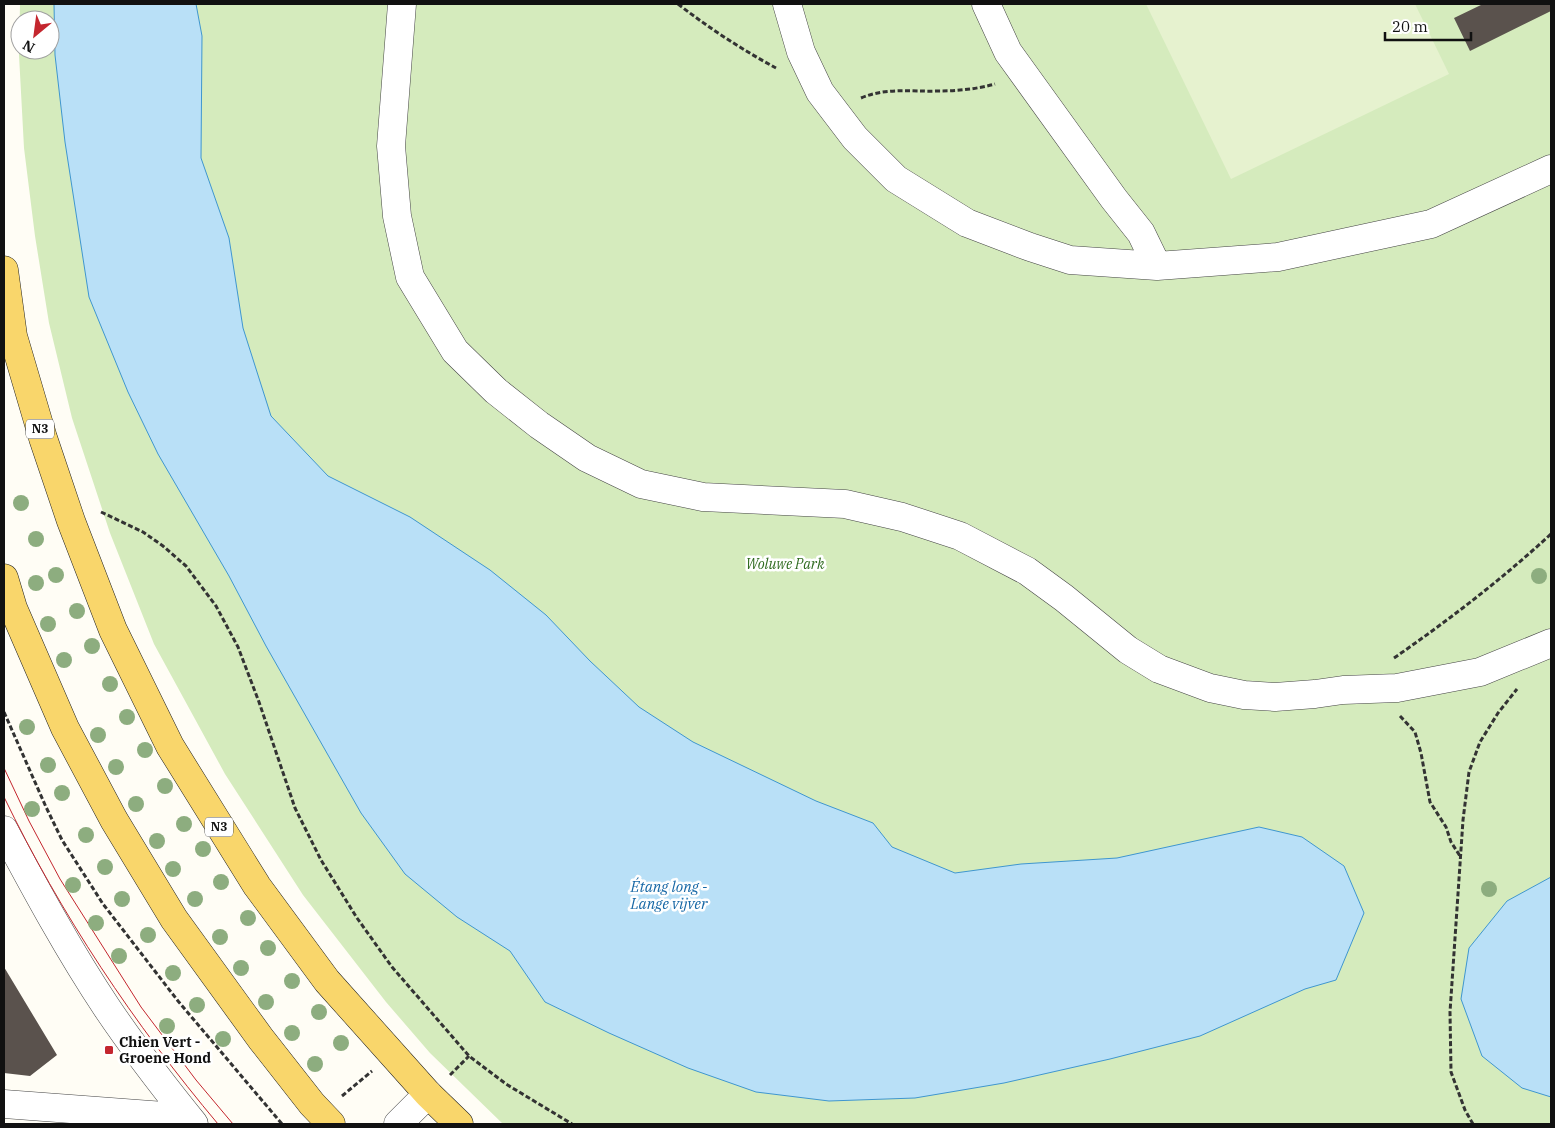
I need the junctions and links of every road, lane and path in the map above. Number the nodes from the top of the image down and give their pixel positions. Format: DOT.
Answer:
graph roads {
  1 [pos="402,4"];
  2 [pos="678,4"];
  3 [pos="787,4"];
  4 [pos="986,4"];
  5 [pos="778,69"];
  6 [pos="1025,75"];
  7 [pos="833,109"];
  8 [pos="1551,169"];
  9 [pos="1157,266"];
  10 [pos="4,270"];
  11 [pos="101,512"];
  12 [pos="1551,534"];
  13 [pos="4,578"];
  14 [pos="1551,643"];
  15 [pos="1390,662"];
  16 [pos="1519,685"];
  17 [pos="1360,689"];
  18 [pos="4,712"];
  19 [pos="4,830"];
  20 [pos="1460,856"];
  21 [pos="392,1054"];
  22 [pos="469,1056"];
  23 [pos="438,1086"];
  24 [pos="4,1104"];
  25 [pos="186,1114"];
  26 [pos="326,1119"];
  27 [pos="282,1124"];
  28 [pos="398,1124"];
  29 [pos="459,1124"];
  30 [pos="572,1124"];
  31 [pos="1473,1124"];
  1 -- 17 [label="street"];
  2 -- 5 [label="path"];
  3 -- 7 [label="street"];
  4 -- 6 [label="street"];
  6 -- 7 [label="path"];
  6 -- 9 [label="street"];
  7 -- 9 [label="street"];
  8 -- 9 [label="street"];
  10 -- 21 [label="main road, N3"];
  11 -- 22 [label="path"];
  12 -- 15 [label="path"];
  13 -- 26 [label="main road"];
  14 -- 17 [label="street"];
  16 -- 20 [label="path"];
  17 -- 20 [label="path"];
  18 -- 27 [label="path"];
  19 -- 25 [label="street"];
  20 -- 31 [label="path"];
  21 -- 23 [label="main road, N3"];
  21 -- 26 [label="path"];
  22 -- 23 [label="path"];
  22 -- 30 [label="path"];
  23 -- 28 [label="street"];
  23 -- 29 [label="main road, N3"];
  24 -- 25 [label="street"];
}
